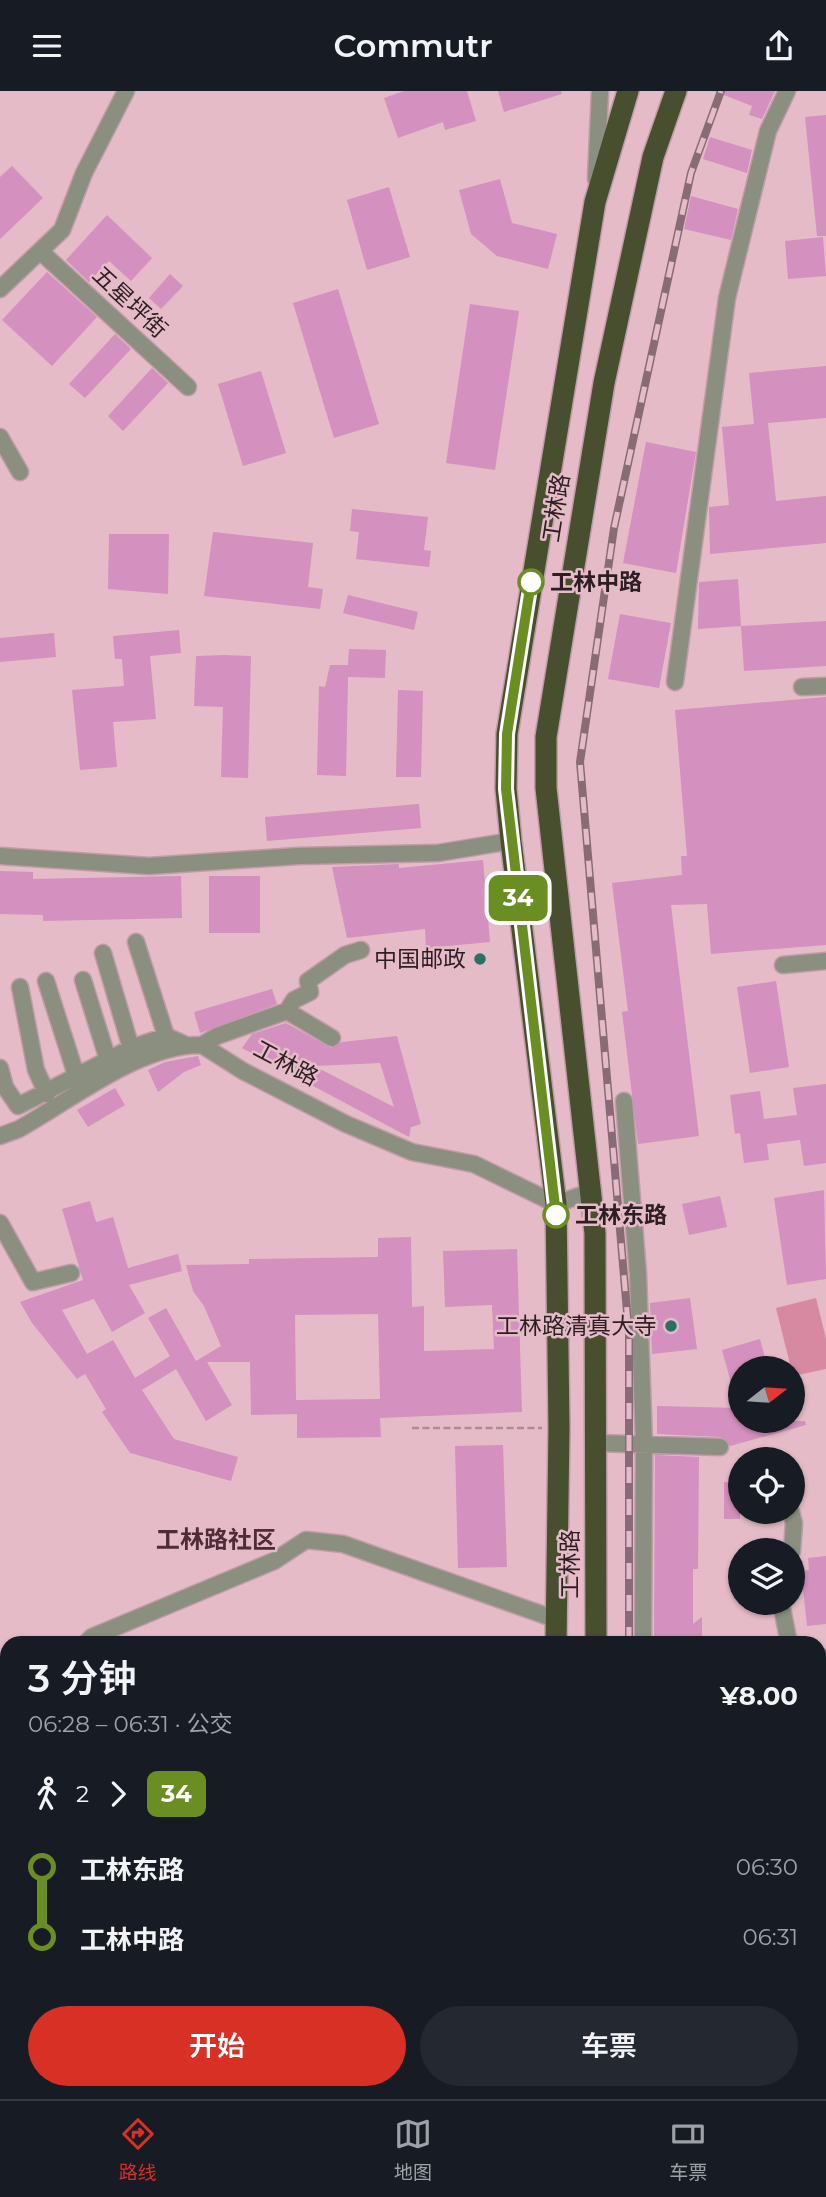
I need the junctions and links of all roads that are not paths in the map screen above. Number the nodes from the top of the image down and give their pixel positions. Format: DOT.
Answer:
graph roads {
  1 [pos="126,91"];
  2 [pos="600,91"];
  3 [pos="628,91"];
  4 [pos="676,91"];
  5 [pos="787,91"];
  6 [pos="594,202"];
  7 [pos="40,251"];
  8 [pos="0,289"];
  9 [pos="188,387"];
  10 [pos="0,437"];
  11 [pos="19,472"];
  12 [pos="675,682"];
  13 [pos="826,686"];
  14 [pos="802,687"];
  15 [pos="512,841"];
  16 [pos="0,856"];
  17 [pos="136,943"];
  18 [pos="361,950"];
  19 [pos="103,953"];
  20 [pos="826,961"];
  21 [pos="783,965"];
  22 [pos="83,980"];
  23 [pos="46,981"];
  24 [pos="20,987"];
  25 [pos="287,1011"];
  26 [pos="166,1035"];
  27 [pos="332,1038"];
  28 [pos="194,1045"];
  29 [pos="131,1048"];
  30 [pos="108,1060"];
  31 [pos="0,1068"];
  32 [pos="77,1078"];
  33 [pos="47,1094"];
  34 [pos="624,1101"];
  35 [pos="0,1136"];
  36 [pos="593,1191"];
  37 [pos="556,1204"];
  38 [pos="0,1223"];
  39 [pos="71,1273"];
  40 [pos="597,1443"];
  41 [pos="644,1444"];
  42 [pos="720,1447"];
  43 [pos="783,1615"];
  44 [pos="555,1619"];
  45 [pos="94,1636"];
  46 [pos="554,1636"];
  47 [pos="596,1636"];
  48 [pos="643,1636"];
  49 [pos="788,1636"];
  1 -- 7 [label="street"];
  2 -- 6 [label="street"];
  3 -- 6 [label="highway, 工林路"];
  4 -- 36 [label="highway, 工林路"];
  5 -- 12 [label="street"];
  6 -- 15 [label="highway, 工林路"];
  7 -- 8 [label="street"];
  7 -- 9 [label="street, 五星坪街"];
  10 -- 11 [label="street"];
  13 -- 14 [label="street"];
  15 -- 16 [label="street"];
  15 -- 37 [label="highway, 工林路"];
  17 -- 26 [label="street"];
  18 -- 25 [label="street"];
  19 -- 29 [label="street"];
  20 -- 21 [label="street"];
  22 -- 30 [label="street"];
  23 -- 32 [label="street"];
  24 -- 33 [label="street"];
  25 -- 27 [label="street"];
  25 -- 28 [label="street"];
  26 -- 28 [label="street, 工林路"];
  26 -- 29 [label="street"];
  28 -- 35 [label="street"];
  28 -- 37 [label="street, 工林路"];
  29 -- 30 [label="street"];
  30 -- 32 [label="street"];
  31 -- 33 [label="street"];
  32 -- 33 [label="street"];
  34 -- 41 [label="street"];
  36 -- 37 [label="street"];
  36 -- 40 [label="highway, 工林路"];
  37 -- 44 [label="highway, 工林路"];
  38 -- 39 [label="street"];
  40 -- 41 [label="street"];
  40 -- 47 [label="highway, 工林路"];
  41 -- 42 [label="street"];
  41 -- 48 [label="street"];
  43 -- 49 [label="street"];
  44 -- 45 [label="street"];
  44 -- 46 [label="highway, 工林路"];
}
